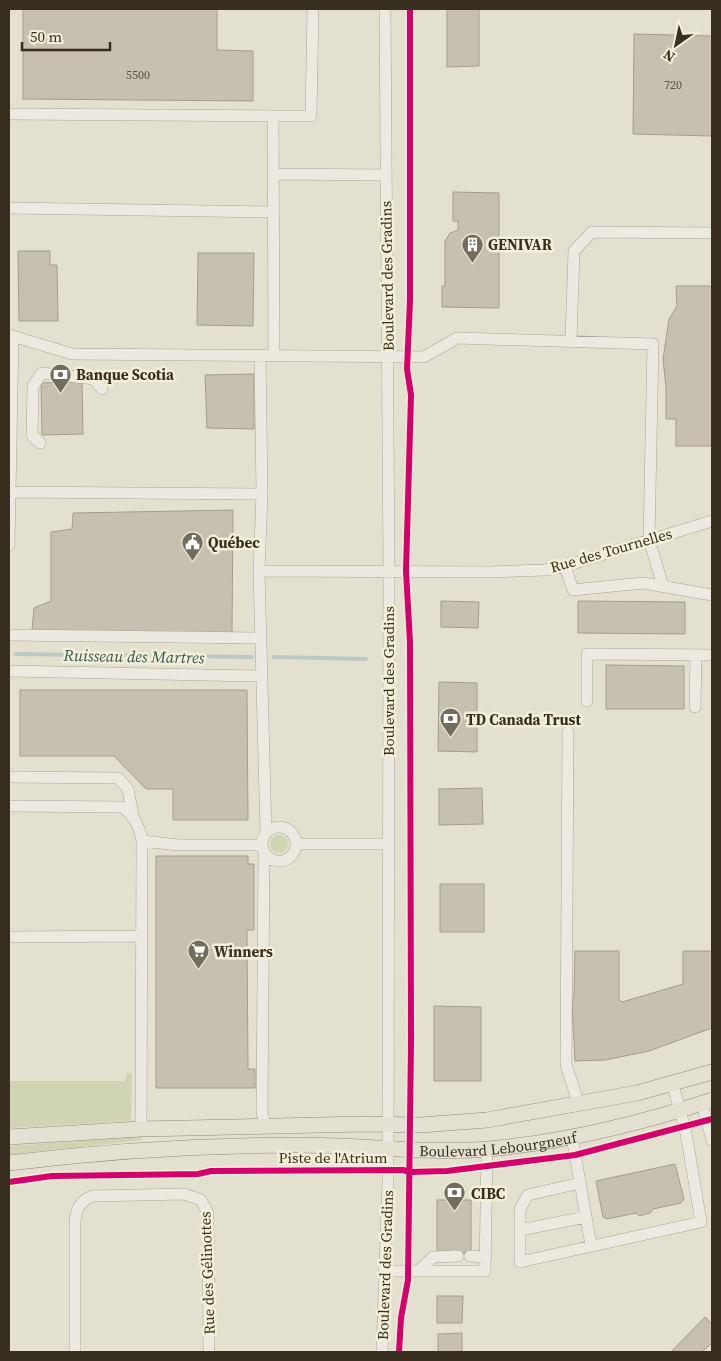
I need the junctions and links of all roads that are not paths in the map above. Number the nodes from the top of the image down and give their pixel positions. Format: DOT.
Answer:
graph roads {
  1 [pos="313,9"];
  2 [pos="385,9"];
  3 [pos="9,114"];
  4 [pos="274,116"];
  5 [pos="273,174"];
  6 [pos="386,175"];
  7 [pos="9,208"];
  8 [pos="272,212"];
  9 [pos="712,233"];
  10 [pos="11,336"];
  11 [pos="571,342"];
  12 [pos="260,355"];
  13 [pos="274,356"];
  14 [pos="388,356"];
  15 [pos="102,388"];
  16 [pos="10,416"];
  17 [pos="40,443"];
  18 [pos="9,492"];
  19 [pos="262,494"];
  20 [pos="712,521"];
  21 [pos="649,540"];
  22 [pos="9,545"];
  23 [pos="565,566"];
  24 [pos="389,571"];
  25 [pos="259,572"];
  26 [pos="663,586"];
  27 [pos="712,595"];
  28 [pos="9,635"];
  29 [pos="261,638"];
  30 [pos="696,655"];
  31 [pos="712,655"];
  32 [pos="9,671"];
  33 [pos="262,676"];
  34 [pos="587,701"];
  35 [pos="695,707"];
  36 [pos="568,732"];
  37 [pos="9,776"];
  38 [pos="9,806"];
  39 [pos="133,815"];
  40 [pos="266,833"];
  41 [pos="142,841"];
  42 [pos="296,844"];
  43 [pos="388,844"];
  44 [pos="263,849"];
  45 [pos="140,936"];
  46 [pos="9,937"];
  47 [pos="712,1072"];
  48 [pos="673,1085"];
  49 [pos="707,1102"];
  50 [pos="579,1104"];
  51 [pos="680,1110"];
  52 [pos="388,1125"];
  53 [pos="265,1126"];
  54 [pos="141,1129"];
  55 [pos="9,1136"];
  56 [pos="572,1137"];
  57 [pos="712,1140"];
  58 [pos="388,1148"];
  59 [pos="487,1149"];
  60 [pos="9,1163"];
  61 [pos="580,1183"];
  62 [pos="586,1217"];
  63 [pos="520,1230"];
  64 [pos="591,1245"];
  65 [pos="458,1256"];
  66 [pos="470,1256"];
  67 [pos="486,1257"];
  68 [pos="384,1271"];
  69 [pos="418,1271"];
  70 [pos="76,1352"];
  71 [pos="208,1352"];
  72 [pos="382,1352"];
  1 -- 4 [label="street"];
  2 -- 6 [label="street, Boulevard des Gradins"];
  3 -- 4 [label="street"];
  4 -- 5 [label="street"];
  5 -- 6 [label="street"];
  5 -- 8 [label="street"];
  6 -- 14 [label="street, Boulevard des Gradins"];
  7 -- 8 [label="street"];
  8 -- 13 [label="street"];
  9 -- 11 [label="street"];
  10 -- 12 [label="street"];
  10 -- 16 [label="street"];
  11 -- 14 [label="street"];
  11 -- 21 [label="street"];
  12 -- 13 [label="street"];
  12 -- 19 [label="street"];
  13 -- 14 [label="street"];
  14 -- 24 [label="street, Boulevard des Gradins"];
  15 -- 17 [label="street"];
  16 -- 18 [label="street"];
  18 -- 19 [label="street"];
  18 -- 22 [label="street"];
  19 -- 25 [label="street"];
  20 -- 21 [label="street, Rue des Tournelles"];
  21 -- 23 [label="street, Rue des Tournelles"];
  21 -- 26 [label="street"];
  23 -- 24 [label="street, Rue des Tournelles"];
  23 -- 26 [label="street"];
  24 -- 25 [label="street, Rue des Tournelles"];
  24 -- 43 [label="street, Boulevard des Gradins"];
  25 -- 29 [label="street"];
  26 -- 27 [label="street"];
  28 -- 29 [label="street"];
  29 -- 33 [label="street"];
  30 -- 31 [label="street"];
  30 -- 34 [label="street"];
  30 -- 35 [label="street"];
  32 -- 33 [label="street"];
  33 -- 40 [label="street"];
  36 -- 50 [label="street"];
  37 -- 39 [label="street"];
  38 -- 39 [label="street"];
  39 -- 41 [label="street"];
  40 -- 42 [label="street"];
  40 -- 44 [label="street"];
  41 -- 44 [label="street"];
  41 -- 45 [label="street"];
  42 -- 43 [label="street"];
  42 -- 44 [label="street"];
  43 -- 52 [label="street, Boulevard des Gradins"];
  44 -- 53 [label="street"];
  45 -- 46 [label="street"];
  45 -- 54 [label="street"];
  47 -- 48 [label="main road, Boulevard Lebourgneuf"];
  48 -- 50 [label="main road, Boulevard Lebourgneuf"];
  48 -- 51 [label="street"];
  49 -- 51 [label="main road, Boulevard Lebourgneuf"];
  49 -- 57 [label="street"];
  50 -- 52 [label="main road, Boulevard Lebourgneuf"];
  51 -- 56 [label="main road, Boulevard Lebourgneuf"];
  51 -- 64 [label="street"];
  52 -- 53 [label="main road, Boulevard Lebourgneuf"];
  52 -- 58 [label="street, Boulevard des Gradins"];
  53 -- 54 [label="main road, Boulevard Lebourgneuf"];
  54 -- 55 [label="main road, Boulevard Lebourgneuf"];
  56 -- 59 [label="main road, Boulevard Lebourgneuf"];
  56 -- 61 [label="street"];
  58 -- 59 [label="main road, Boulevard Lebourgneuf"];
  58 -- 60 [label="main road, Boulevard Lebourgneuf"];
  58 -- 68 [label="street, Boulevard des Gradins"];
  59 -- 67 [label="street"];
  61 -- 62 [label="street"];
  61 -- 63 [label="street"];
  62 -- 63 [label="street"];
  62 -- 64 [label="street"];
  63 -- 64 [label="street"];
  65 -- 69 [label="street"];
  66 -- 67 [label="street"];
  67 -- 69 [label="street"];
  68 -- 69 [label="street"];
  68 -- 72 [label="street, Boulevard des Gradins"];
  70 -- 71 [label="street, Rue des Gélinottes"];
}
